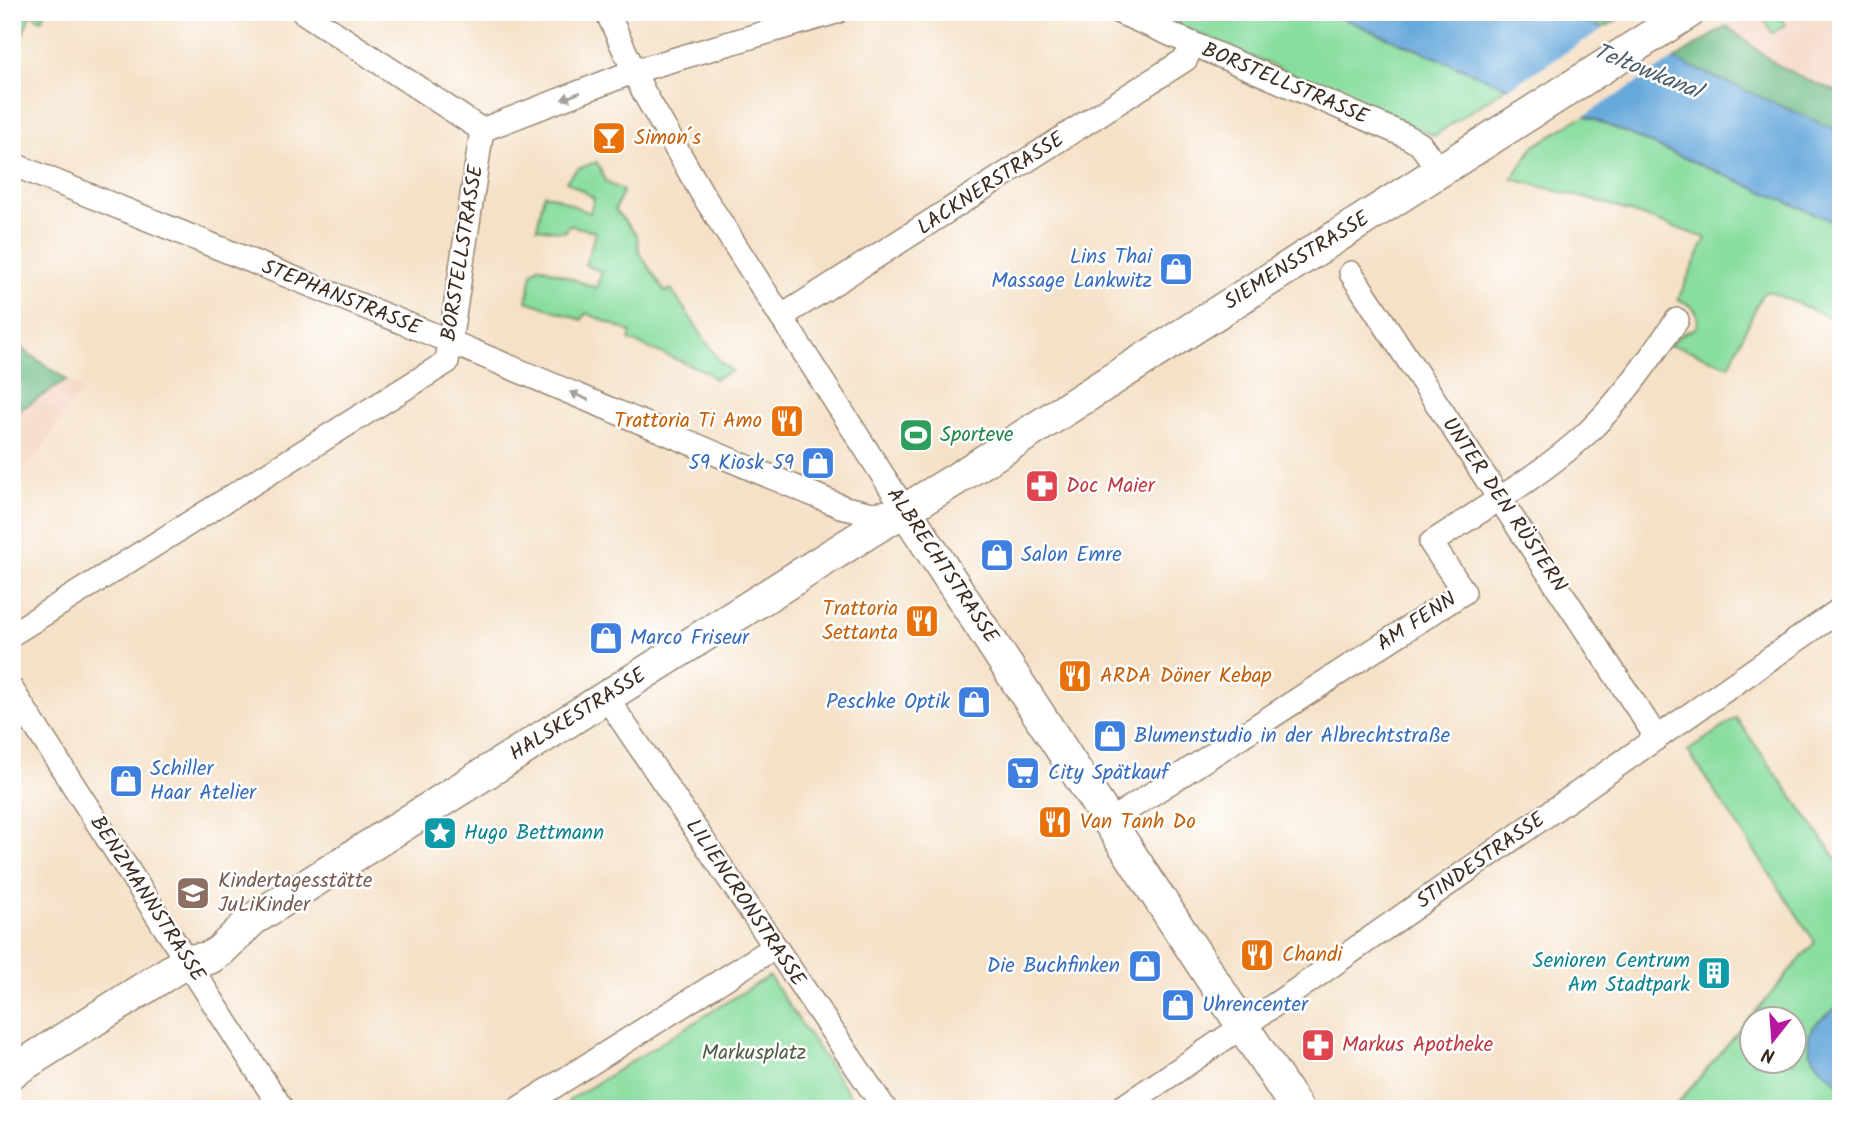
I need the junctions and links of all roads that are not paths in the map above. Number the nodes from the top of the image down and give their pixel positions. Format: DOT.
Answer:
graph roads {
  1 [pos="303,12"];
  2 [pos="607,12"];
  3 [pos="836,12"];
  4 [pos="1119,12"];
  5 [pos="1689,12"];
  6 [pos="1192,44"];
  7 [pos="635,71"];
  8 [pos="482,130"];
  9 [pos="12,164"];
  10 [pos="1438,170"];
  11 [pos="1351,273"];
  12 [pos="781,317"];
  13 [pos="1677,320"];
  14 [pos="450,342"];
  15 [pos="1499,498"];
  16 [pos="905,510"];
  17 [pos="1841,609"];
  18 [pos="12,634"];
  19 [pos="12,690"];
  20 [pos="606,697"];
  21 [pos="1657,738"];
  22 [pos="1110,821"];
  23 [pos="775,947"];
  24 [pos="187,961"];
  25 [pos="1244,1026"];
  26 [pos="12,1072"];
  27 [pos="547,1101"];
  28 [pos="282,1109"];
  29 [pos="518,1109"];
  30 [pos="885,1109"];
  31 [pos="1120,1109"];
  32 [pos="1297,1109"];
  1 -- 8 [label="street"];
  2 -- 7 [label="street, ALBRECHTSTRASSE"];
  3 -- 7 [label="street"];
  4 -- 6 [label="street, BORSTELLSTRASSE"];
  5 -- 10 [label="main road, SIEMENSSTRASSE"];
  6 -- 10 [label="street, BORSTELLSTRASSE"];
  6 -- 12 [label="street, LACKNERSTRASSE"];
  7 -- 8 [label="street, one-way"];
  7 -- 12 [label="street, ALBRECHTSTRASSE"];
  8 -- 14 [label="street, BORSTELLSTRASSE"];
  9 -- 14 [label="street, STEPHANSTRASSE"];
  10 -- 16 [label="main road, SIEMENSSTRASSE"];
  11 -- 15 [label="street, UNTER DEN RÜSTERN"];
  12 -- 16 [label="street, ALBRECHTSTRASSE"];
  13 -- 15 [label="street, AM FENN"];
  16 -- 14 [label="street, STEPHANSTRASSE, one-way"];
  14 -- 18 [label="street, BORSTELLSTRASSE"];
  15 -- 21 [label="street, UNTER DEN RÜSTERN"];
  15 -- 22 [label="street, AM FENN"];
  16 -- 20 [label="main road, HALSKESTRASSE"];
  16 -- 22 [label="main road, ALBRECHTSTRASSE"];
  17 -- 21 [label="street, STINDESTRASSE"];
  19 -- 24 [label="street, BENZMANNSTRASSE"];
  20 -- 23 [label="street, LILIENCRONSTRASSE"];
  20 -- 24 [label="main road, HALSKESTRASSE"];
  21 -- 25 [label="street, STINDESTRASSE"];
  22 -- 25 [label="main road, ALBRECHTSTRASSE"];
  23 -- 27 [label="street"];
  23 -- 30 [label="street, LILIENCRONSTRASSE"];
  24 -- 26 [label="main road, HALSKESTRASSE"];
  24 -- 28 [label="street, BENZMANNSTRASSE"];
  25 -- 31 [label="street, STINDESTRASSE"];
  25 -- 32 [label="main road, ALBRECHTSTRASSE"];
  27 -- 29 [label="street"];
}
